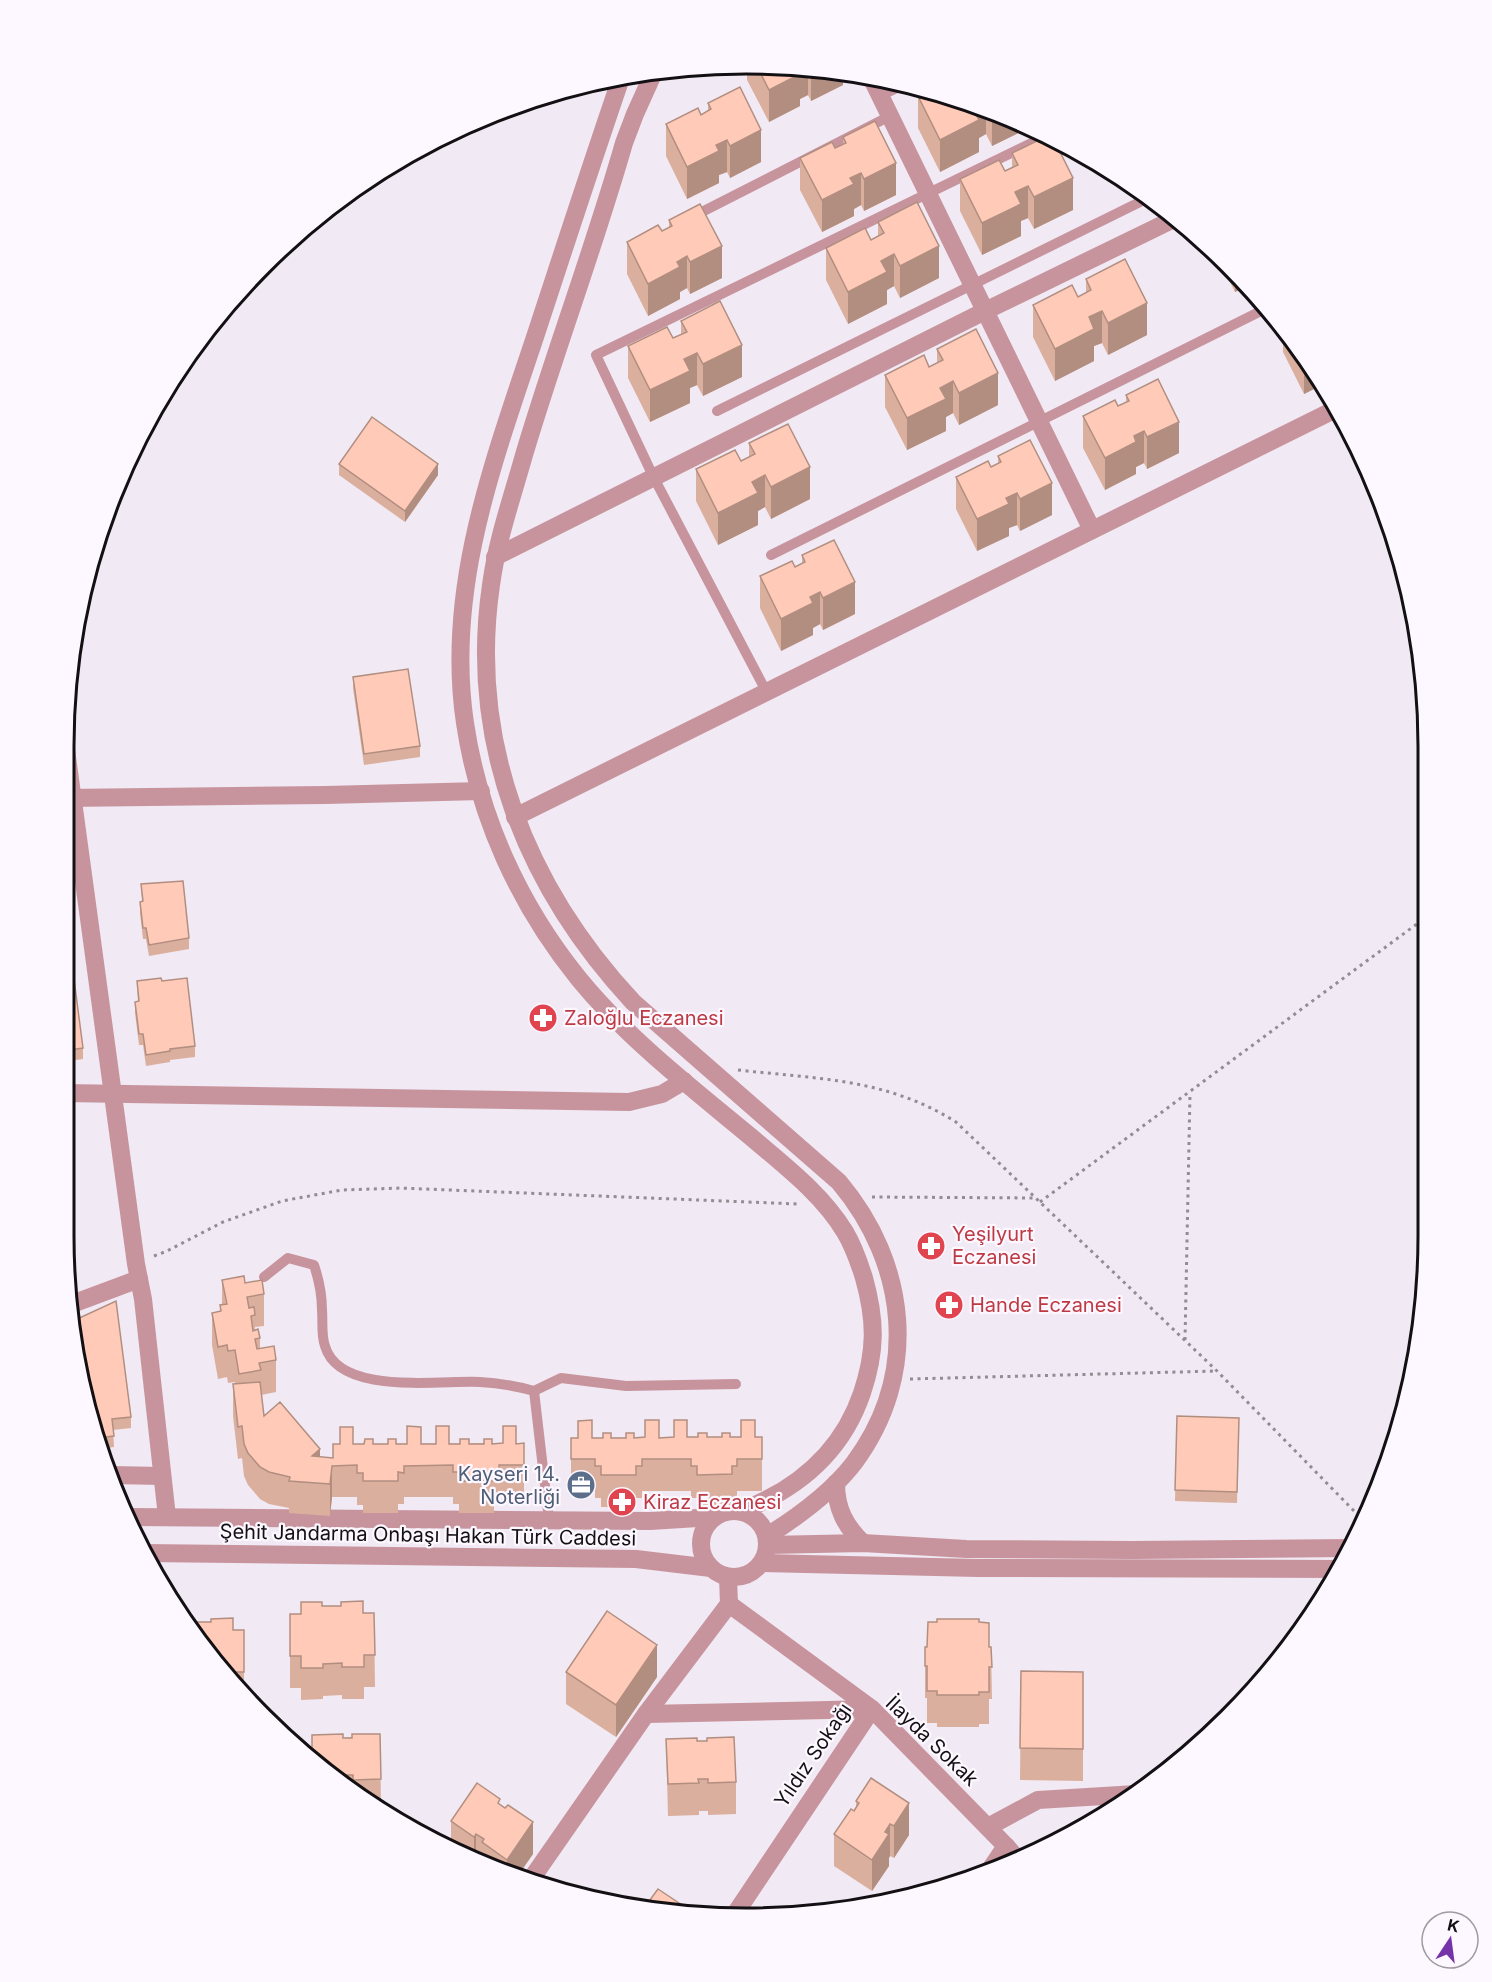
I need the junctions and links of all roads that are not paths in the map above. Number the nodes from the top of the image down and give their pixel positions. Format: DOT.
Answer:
graph roads {
  1 [pos="650,80"];
  2 [pos="619,85"];
  3 [pos="875,86"];
  4 [pos="893,90"];
  5 [pos="880,96"];
  6 [pos="890,116"];
  7 [pos="1037,140"];
  8 [pos="928,194"];
  9 [pos="1141,202"];
  10 [pos="682,222"];
  11 [pos="1167,222"];
  12 [pos="972,285"];
  13 [pos="985,311"];
  14 [pos="1259,312"];
  15 [pos="717,411"];
  16 [pos="1329,412"];
  17 [pos="1039,421"];
  18 [pos="653,477"];
  19 [pos="1092,530"];
  20 [pos="771,555"];
  21 [pos="495,557"];
  22 [pos="766,692"];
  23 [pos="481,791"];
  24 [pos="74,798"];
  25 [pos="515,817"];
  26 [pos="74,832"];
  27 [pos="684,1081"];
  28 [pos="74,1093"];
  29 [pos="113,1093"];
  30 [pos="137,1272"];
  31 [pos="264,1277"];
  32 [pos="77,1302"];
  33 [pos="736,1384"];
  34 [pos="534,1391"];
  35 [pos="118,1475"];
  36 [pos="162,1476"];
  37 [pos="836,1483"];
  38 [pos="741,1510"];
  39 [pos="136,1517"];
  40 [pos="167,1517"];
  41 [pos="714,1517"];
  42 [pos="549,1520"];
  43 [pos="768,1540"];
  44 [pos="863,1543"];
  45 [pos="1341,1548"];
  46 [pos="154,1553"];
  47 [pos="762,1563"];
  48 [pos="711,1568"];
  49 [pos="1330,1569"];
  50 [pos="728,1577"];
  51 [pos="729,1604"];
  52 [pos="872,1708"];
  53 [pos="646,1714"];
  54 [pos="1120,1795"];
  55 [pos="988,1827"];
  56 [pos="1006,1846"];
  57 [pos="1012,1853"];
  58 [pos="997,1859"];
  59 [pos="535,1874"];
  60 [pos="739,1908"];
  1 -- 21 [label="street"];
  2 -- 23 [label="street"];
  3 -- 5 [label="street"];
  4 -- 5 [label="lane"];
  5 -- 6 [label="street"];
  6 -- 8 [label="street"];
  6 -- 10 [label="lane"];
  7 -- 8 [label="lane"];
  8 -- 12 [label="street"];
  8 -- 18 [label="lane"];
  9 -- 12 [label="lane"];
  11 -- 13 [label="street"];
  12 -- 13 [label="street"];
  12 -- 15 [label="lane"];
  13 -- 17 [label="street"];
  13 -- 18 [label="street"];
  14 -- 17 [label="lane"];
  16 -- 19 [label="street"];
  17 -- 19 [label="street"];
  17 -- 20 [label="lane"];
  18 -- 21 [label="street"];
  18 -- 22 [label="lane"];
  19 -- 22 [label="street"];
  21 -- 25 [label="street"];
  22 -- 25 [label="street"];
  23 -- 24 [label="street"];
  23 -- 27 [label="street"];
  25 -- 37 [label="street"];
  26 -- 29 [label="street"];
  27 -- 29 [label="street"];
  27 -- 38 [label="street"];
  28 -- 29 [label="street"];
  29 -- 30 [label="street"];
  30 -- 32 [label="street"];
  30 -- 36 [label="street"];
  31 -- 34 [label="lane"];
  33 -- 34 [label="lane"];
  34 -- 42 [label="lane"];
  35 -- 36 [label="street"];
  36 -- 40 [label="street"];
  37 -- 43 [label="street"];
  37 -- 44 [label="street"];
  38 -- 41 [label="street"];
  38 -- 43 [label="street"];
  39 -- 40 [label="street, Şehit Jandarma Onbaşı Hakan Türk Caddesi"];
  40 -- 42 [label="street, Şehit Jandarma Onbaşı Hakan Türk Caddesi"];
  41 -- 42 [label="street, Şehit Jandarma Onbaşı Hakan Türk Caddesi"];
  41 -- 48 [label="street"];
  43 -- 44 [label="street"];
  43 -- 47 [label="street"];
  44 -- 45 [label="street"];
  46 -- 48 [label="street, Şehit Jandarma Onbaşı Hakan Türk Caddesi"];
  47 -- 49 [label="street"];
  47 -- 50 [label="street"];
  48 -- 50 [label="street"];
  50 -- 51 [label="street"];
  51 -- 52 [label="street, Yıldız Sokağı"];
  51 -- 53 [label="street"];
  52 -- 53 [label="street, İlayda Sokak"];
  52 -- 55 [label="street, İlayda Sokak"];
  52 -- 60 [label="street, Yıldız Sokağı"];
  53 -- 59 [label="street"];
  54 -- 55 [label="street"];
  55 -- 56 [label="street, İlayda Sokak"];
  56 -- 57 [label="street, İlayda Sokak"];
  56 -- 58 [label="street"];
}
